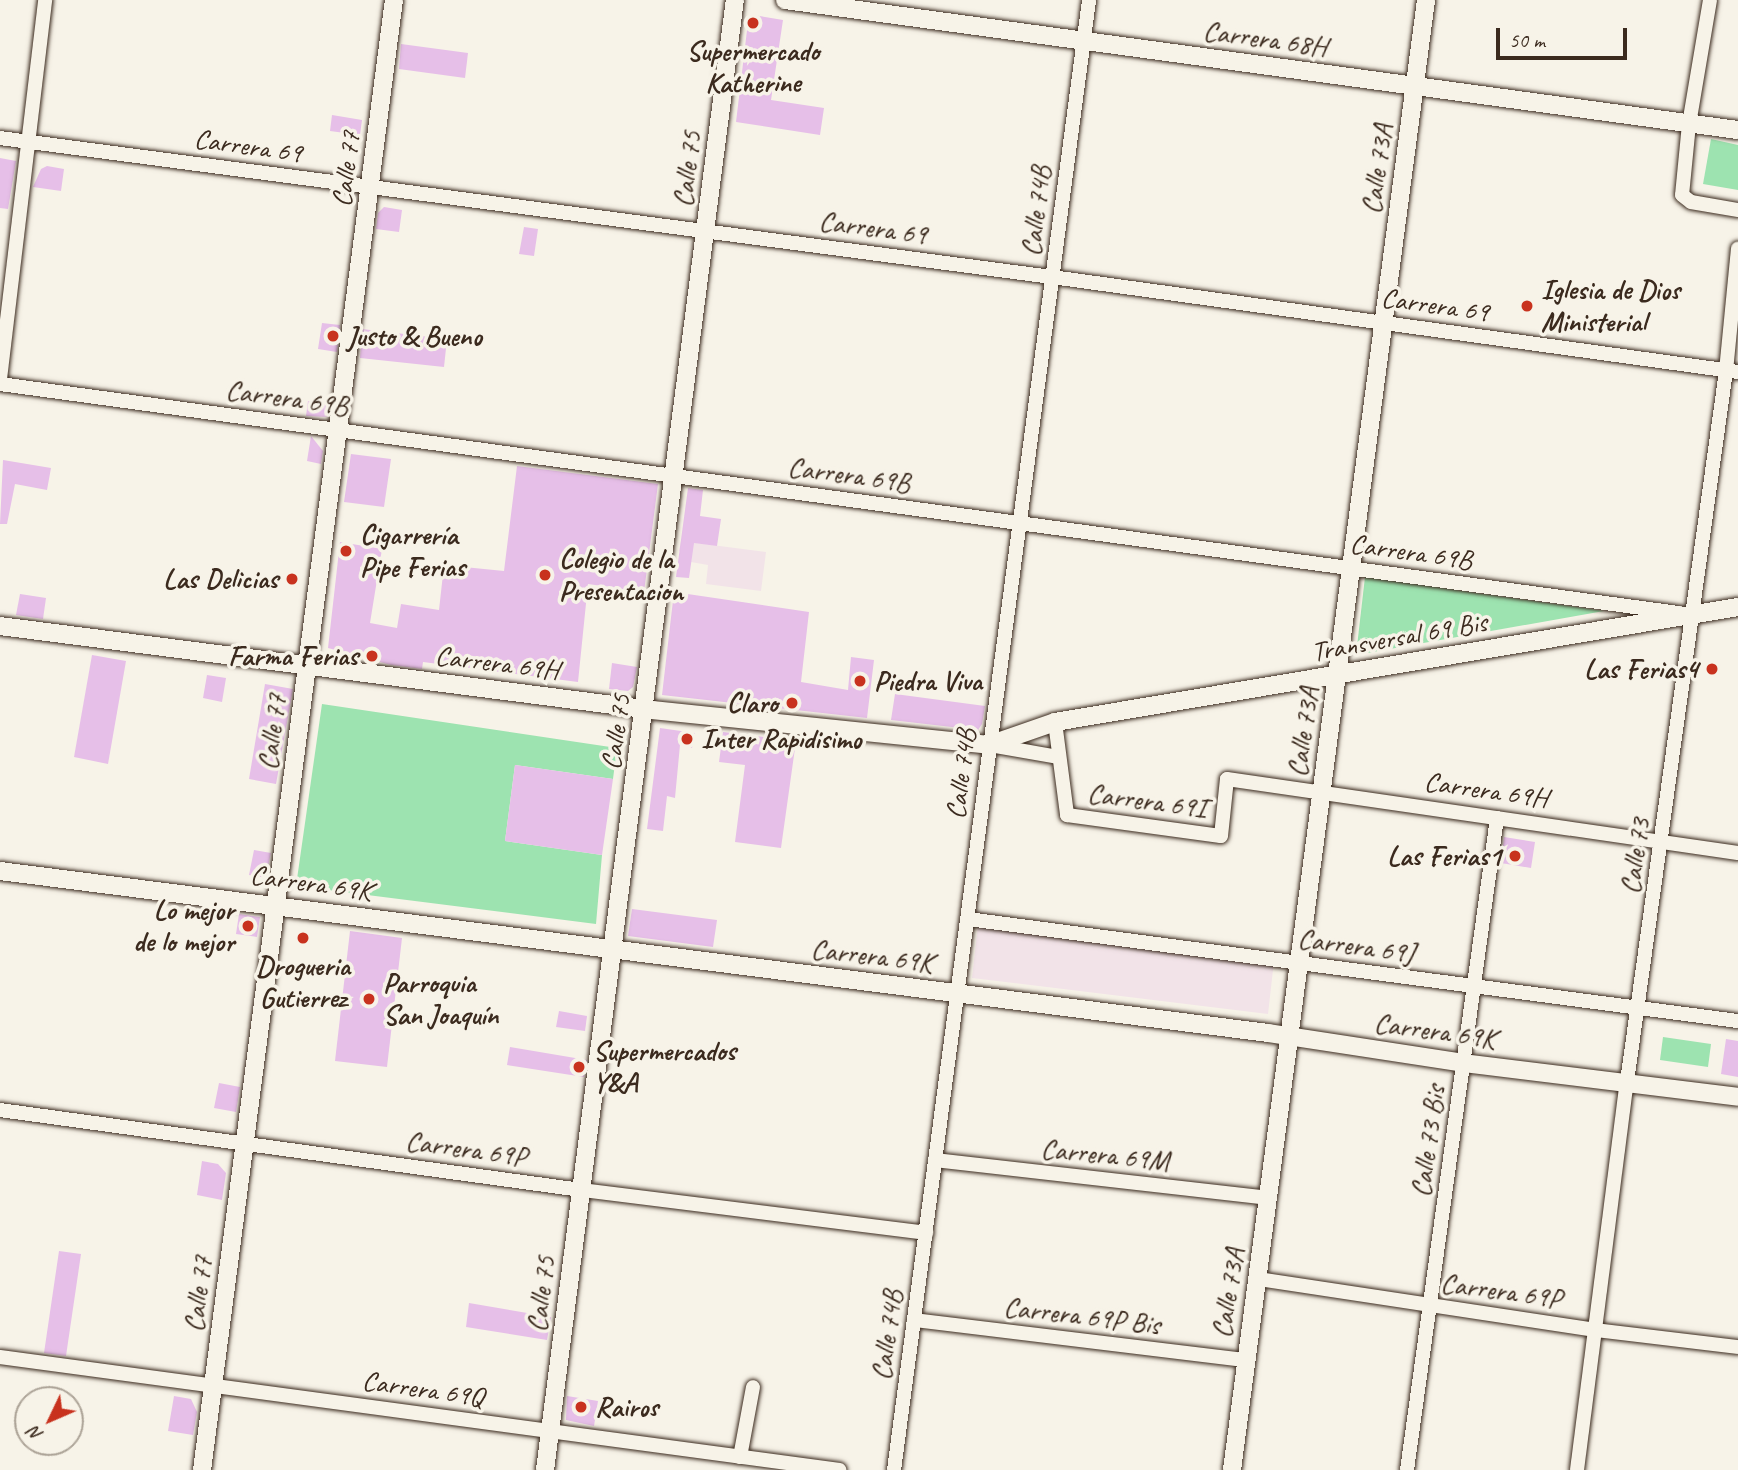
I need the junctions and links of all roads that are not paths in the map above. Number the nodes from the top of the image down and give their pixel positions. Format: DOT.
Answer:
graph roads {
  1 [pos="45,0"];
  2 [pos="394,0"];
  3 [pos="735,0"];
  4 [pos="785,0"];
  5 [pos="1089,0"];
  6 [pos="1426,0"];
  7 [pos="1710,0"];
  8 [pos="1083,41"];
  9 [pos="1415,86"];
  10 [pos="1689,124"];
  11 [pos="1738,130"];
  12 [pos="0,138"];
  13 [pos="28,142"];
  14 [pos="370,187"];
  15 [pos="1738,210"];
  16 [pos="705,231"];
  17 [pos="1738,249"];
  18 [pos="1052,277"];
  19 [pos="1383,322"];
  20 [pos="1732,371"];
  21 [pos="0,382"];
  22 [pos="338,430"];
  23 [pos="675,476"];
  24 [pos="1020,523"];
  25 [pos="1351,568"];
  26 [pos="1738,607"];
  27 [pos="1691,615"];
  28 [pos="0,626"];
  29 [pos="307,666"];
  30 [pos="1337,674"];
  31 [pos="646,709"];
  32 [pos="1055,722"];
  33 [pos="989,745"];
  34 [pos="1059,757"];
  35 [pos="1321,793"];
  36 [pos="1497,818"];
  37 [pos="1221,836"];
  38 [pos="1662,842"];
  39 [pos="1738,853"];
  40 [pos="0,871"];
  41 [pos="276,904"];
  42 [pos="968,919"];
  43 [pos="611,950"];
  44 [pos="1299,963"];
  45 [pos="1474,986"];
  46 [pos="958,993"];
  47 [pos="1638,1008"];
  48 [pos="1738,1021"];
  49 [pos="1289,1036"];
  50 [pos="1463,1063"];
  51 [pos="1627,1082"];
  52 [pos="1738,1097"];
  53 [pos="0,1110"];
  54 [pos="244,1144"];
  55 [pos="935,1160"];
  56 [pos="582,1189"];
  57 [pos="1269,1198"];
  58 [pos="926,1233"];
  59 [pos="1258,1279"];
  60 [pos="1430,1306"];
  61 [pos="914,1320"];
  62 [pos="1595,1330"];
  63 [pos="1738,1348"];
  64 [pos="0,1357"];
  65 [pos="1244,1360"];
  66 [pos="214,1385"];
  67 [pos="754,1387"];
  68 [pos="551,1431"];
  69 [pos="740,1457"];
  70 [pos="202,1470"];
  71 [pos="545,1470"];
  72 [pos="839,1470"];
  73 [pos="894,1470"];
  74 [pos="1231,1470"];
  75 [pos="1407,1470"];
  76 [pos="1577,1470"];
  1 -- 13 [label="street"];
  2 -- 14 [label="street, Calle 77"];
  3 -- 16 [label="street, Calle 75"];
  4 -- 8 [label="street, Carrera 68H"];
  5 -- 8 [label="street, Calle 74B"];
  6 -- 9 [label="street, Calle 73A"];
  7 -- 10 [label="street"];
  8 -- 9 [label="street, Carrera 68H"];
  8 -- 18 [label="street, Calle 74B"];
  9 -- 10 [label="street, Carrera 68H"];
  9 -- 19 [label="street, Calle 73A"];
  10 -- 11 [label="street, Carrera 68H"];
  10 -- 15 [label="street"];
  12 -- 13 [label="street, Carrera 69"];
  13 -- 14 [label="street, Carrera 69"];
  13 -- 21 [label="street"];
  14 -- 16 [label="street, Carrera 69"];
  14 -- 22 [label="street, Calle 77"];
  16 -- 18 [label="street, Carrera 69"];
  16 -- 23 [label="street, Calle 75"];
  17 -- 20 [label="street, Calle 73"];
  18 -- 19 [label="street, Carrera 69"];
  18 -- 24 [label="street, Calle 74B"];
  19 -- 20 [label="street, Carrera 69"];
  19 -- 25 [label="street, Calle 73A"];
  20 -- 27 [label="street, Calle 73"];
  21 -- 22 [label="street, Carrera 69B"];
  22 -- 23 [label="street, Carrera 69B"];
  22 -- 29 [label="street, Calle 77"];
  23 -- 24 [label="street, Carrera 69B"];
  23 -- 31 [label="street, Calle 75"];
  24 -- 25 [label="street, Carrera 69B"];
  24 -- 33 [label="street, Calle 74B"];
  25 -- 27 [label="street, Carrera 69B"];
  25 -- 30 [label="street, Calle 73A"];
  26 -- 27 [label="street, Transversal 69 Bis"];
  27 -- 30 [label="street, Transversal 69 Bis"];
  27 -- 38 [label="street, Calle 73"];
  28 -- 29 [label="street, Carrera 69H"];
  29 -- 31 [label="street, Carrera 69H"];
  29 -- 41 [label="street, Calle 77"];
  30 -- 32 [label="street, Transversal 69 Bis"];
  30 -- 35 [label="street, Calle 73A"];
  31 -- 33 [label="street, Carrera 69H"];
  31 -- 43 [label="street, Calle 75"];
  32 -- 33 [label="street, Transversal 69 Bis"];
  32 -- 34 [label="street"];
  33 -- 34 [label="street, Carrera 69I"];
  33 -- 42 [label="street, Calle 74B"];
  34 -- 37 [label="street, Carrera 69I"];
  35 -- 36 [label="street, Carrera 69H"];
  35 -- 37 [label="street, Carrera 69H"];
  35 -- 44 [label="street, Calle 73A"];
  36 -- 38 [label="street, Carrera 69H"];
  36 -- 45 [label="street, Calle 73 Bis"];
  38 -- 39 [label="street, Carrera 69H"];
  38 -- 47 [label="street, Calle 73"];
  40 -- 41 [label="street, Carrera 69K"];
  41 -- 43 [label="street, Carrera 69K"];
  41 -- 54 [label="street, Calle 77"];
  42 -- 44 [label="street, Carrera 69J"];
  42 -- 46 [label="street, Calle 74B"];
  43 -- 46 [label="street, Carrera 69K"];
  43 -- 56 [label="street, Calle 75"];
  44 -- 45 [label="street, Carrera 69J"];
  44 -- 49 [label="street, Calle 73A"];
  45 -- 47 [label="street, Carrera 69J"];
  45 -- 50 [label="street, Calle 73 Bis"];
  46 -- 49 [label="street, Carrera 69K"];
  46 -- 55 [label="street, Calle 74B"];
  47 -- 48 [label="street, Carrera 69J"];
  47 -- 51 [label="street, Calle 73"];
  49 -- 50 [label="street, Carrera 69K"];
  49 -- 57 [label="street, Calle 73A"];
  50 -- 51 [label="street, Carrera 69K"];
  50 -- 60 [label="street, Calle 73 Bis"];
  51 -- 52 [label="street, Carrera 69K"];
  51 -- 62 [label="street, Calle 73"];
  53 -- 54 [label="street, Carrera 69P"];
  54 -- 56 [label="street, Carrera 69P"];
  54 -- 66 [label="street, Calle 77"];
  55 -- 57 [label="street, Carrera 69M"];
  55 -- 58 [label="street, Calle 74B"];
  56 -- 58 [label="street, Carrera 69P"];
  56 -- 68 [label="street, Calle 75"];
  57 -- 59 [label="street, Calle 73A"];
  58 -- 61 [label="street, Calle 74B"];
  59 -- 60 [label="street, Carrera 69P"];
  59 -- 65 [label="street, Calle 73A"];
  60 -- 62 [label="street, Carrera 69P"];
  60 -- 75 [label="street, Calle 73 Bis"];
  61 -- 65 [label="street, Carrera 69P Bis"];
  61 -- 73 [label="street, Calle 74B"];
  62 -- 63 [label="street, Carrera 69P"];
  62 -- 76 [label="street, Calle 73"];
  64 -- 66 [label="street, Carrera 69Q"];
  65 -- 74 [label="street, Calle 73A"];
  66 -- 68 [label="street, Carrera 69Q"];
  66 -- 70 [label="street, Calle 77"];
  67 -- 69 [label="street"];
  68 -- 69 [label="street, Carrera 69Q"];
  68 -- 71 [label="street, Calle 75"];
  69 -- 72 [label="street, Carrera 69Q"];
}
